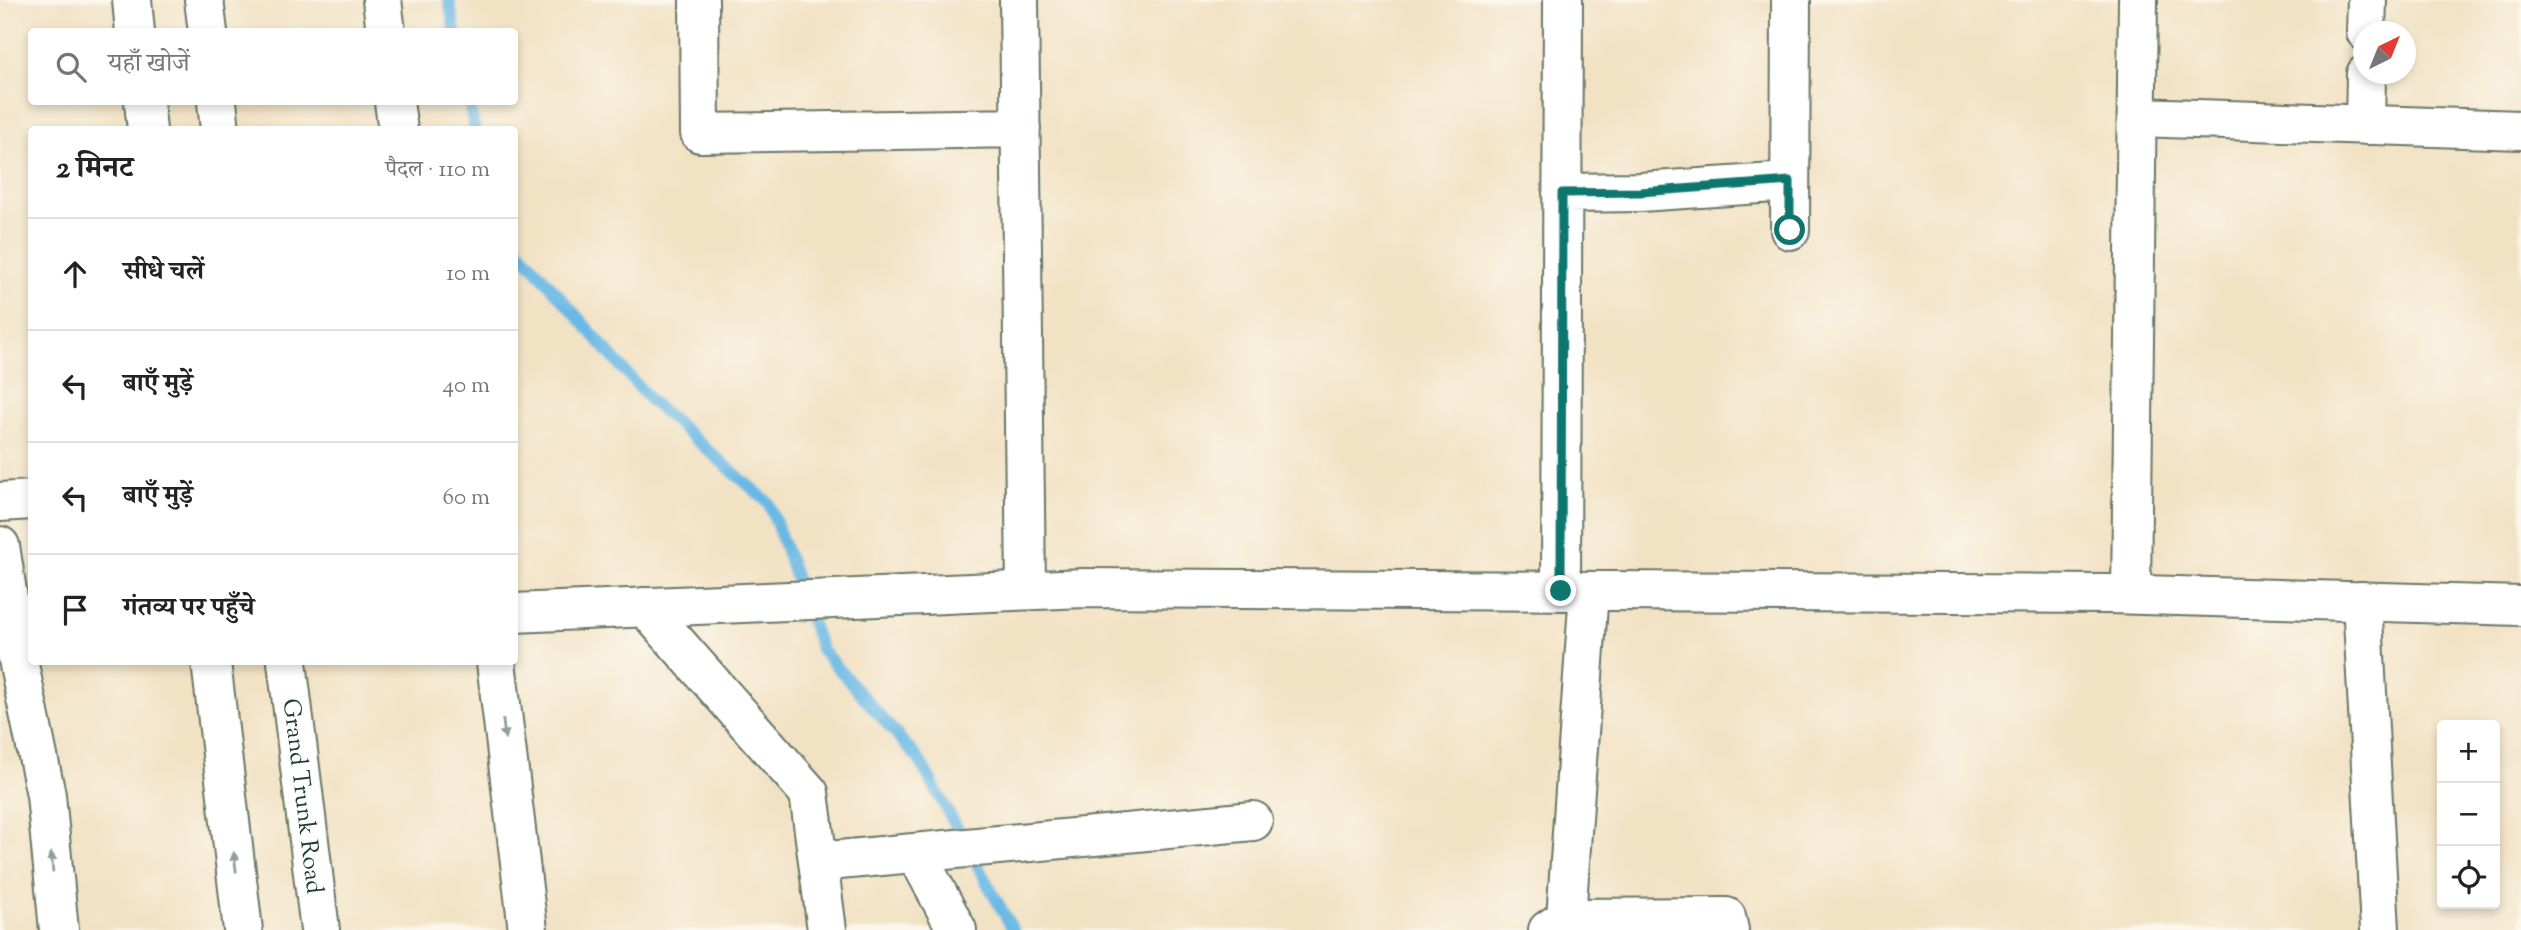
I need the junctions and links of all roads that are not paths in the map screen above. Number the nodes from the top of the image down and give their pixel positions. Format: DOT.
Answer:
graph roads {
  1 [pos="132,0"];
  2 [pos="204,0"];
  3 [pos="382,0"];
  4 [pos="699,0"];
  5 [pos="1019,0"];
  6 [pos="1563,0"];
  7 [pos="1791,0"];
  8 [pos="2138,0"];
  9 [pos="2367,0"];
  10 [pos="2366,21"];
  11 [pos="135,28"];
  12 [pos="208,28"];
  13 [pos="386,28"];
  14 [pos="2366,84"];
  15 [pos="144,105"];
  16 [pos="217,105"];
  17 [pos="394,105"];
  18 [pos="2137,117"];
  19 [pos="2365,125"];
  20 [pos="147,126"];
  21 [pos="220,126"];
  22 [pos="397,126"];
  23 [pos="1021,128"];
  24 [pos="2521,130"];
  25 [pos="1790,181"];
  26 [pos="1562,193"];
  27 [pos="1790,230"];
  28 [pos="28,500"];
  29 [pos="0,502"];
  30 [pos="0,546"];
  31 [pos="1027,590"];
  32 [pos="1575,591"];
  33 [pos="2131,594"];
  34 [pos="2362,601"];
  35 [pos="2521,606"];
  36 [pos="645,607"];
  37 [pos="518,613"];
  38 [pos="211,665"];
  39 [pos="287,665"];
  40 [pos="496,665"];
  41 [pos="1253,821"];
  42 [pos="929,852"];
  43 [pos="818,862"];
  44 [pos="1557,924"];
  45 [pos="59,930"];
  46 [pos="243,930"];
  47 [pos="320,930"];
  48 [pos="528,930"];
  49 [pos="827,930"];
  50 [pos="957,930"];
  51 [pos="1729,930"];
  52 [pos="2380,930"];
  1 -- 11 [label="main road"];
  2 -- 12 [label="main road"];
  3 -- 13 [label="main road"];
  4 -- 23 [label="main road"];
  5 -- 23 [label="main road"];
  6 -- 26 [label="main road"];
  7 -- 25 [label="main road"];
  8 -- 18 [label="main road"];
  9 -- 10 [label="main road"];
  14 -- 19 [label="main road"];
  15 -- 20 [label="main road"];
  16 -- 21 [label="main road"];
  17 -- 22 [label="main road"];
  18 -- 19 [label="main road"];
  18 -- 33 [label="main road"];
  19 -- 24 [label="main road"];
  23 -- 31 [label="main road"];
  25 -- 26 [label="main road"];
  25 -- 27 [label="main road"];
  26 -- 32 [label="main road"];
  28 -- 29 [label="main road"];
  45 -- 30 [label="main road, one-way"];
  31 -- 32 [label="main road"];
  31 -- 36 [label="main road"];
  32 -- 33 [label="main road"];
  32 -- 44 [label="main road"];
  33 -- 34 [label="main road"];
  34 -- 35 [label="main road"];
  34 -- 52 [label="main road"];
  36 -- 37 [label="main road"];
  36 -- 43 [label="main road"];
  46 -- 38 [label="main road, one-way"];
  39 -- 47 [label="main road, Grand Trunk Road"];
  40 -- 48 [label="main road, one-way"];
  41 -- 42 [label="main road"];
  42 -- 43 [label="main road"];
  42 -- 50 [label="main road"];
  43 -- 49 [label="main road"];
  44 -- 51 [label="main road"];
}
